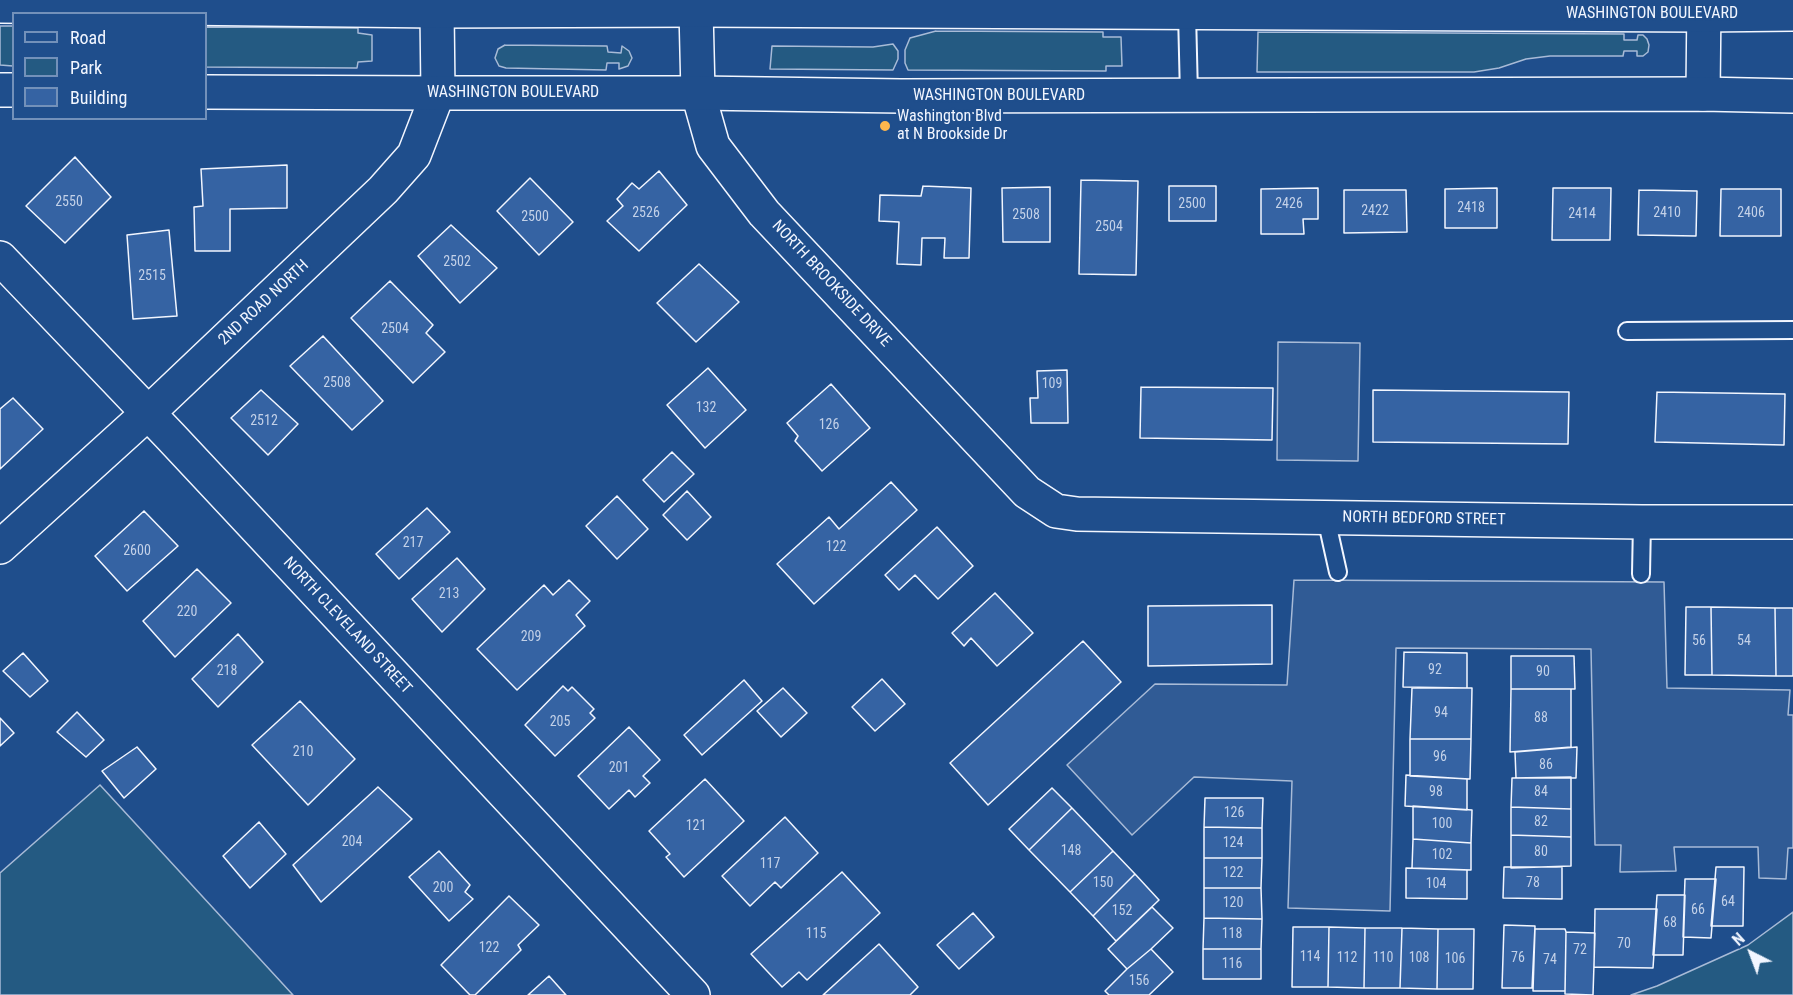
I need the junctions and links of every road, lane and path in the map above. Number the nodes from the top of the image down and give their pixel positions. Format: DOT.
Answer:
graph roads {
  1 [pos="0,6"];
  2 [pos="1704,8"];
  3 [pos="696,10"];
  4 [pos="437,11"];
  5 [pos="1187,13"];
  6 [pos="1793,14"];
  7 [pos="207,92"];
  8 [pos="438,93"];
  9 [pos="698,93"];
  10 [pos="1703,94"];
  11 [pos="1189,96"];
  12 [pos="1793,96"];
  13 [pos="0,258"];
  14 [pos="1793,330"];
  15 [pos="1627,332"];
  16 [pos="148,413"];
  17 [pos="1056,511"];
  18 [pos="1326,518"];
  19 [pos="1642,522"];
  20 [pos="1793,522"];
  21 [pos="0,547"];
  22 [pos="1338,572"];
  23 [pos="1641,574"];
  24 [pos="693,995"];
  1 -- 4 [label="main road, WASHINGTON BOULEVARD"];
  2 -- 5 [label="main road, WASHINGTON BOULEVARD"];
  2 -- 6 [label="main road, WASHINGTON BOULEVARD"];
  2 -- 10 [label="main road"];
  3 -- 4 [label="main road, WASHINGTON BOULEVARD"];
  3 -- 5 [label="main road, WASHINGTON BOULEVARD"];
  3 -- 9 [label="main road, NORTH BROOKSIDE DRIVE"];
  4 -- 8 [label="main road, 2ND ROAD NORTH"];
  5 -- 11 [label="lane"];
  7 -- 8 [label="main road, WASHINGTON BOULEVARD"];
  8 -- 9 [label="main road, WASHINGTON BOULEVARD"];
  8 -- 16 [label="main road, 2ND ROAD NORTH"];
  9 -- 11 [label="main road, WASHINGTON BOULEVARD"];
  9 -- 17 [label="main road, NORTH BROOKSIDE DRIVE"];
  10 -- 11 [label="main road, WASHINGTON BOULEVARD"];
  10 -- 12 [label="main road, WASHINGTON BOULEVARD"];
  13 -- 16 [label="main road, NORTH CLEVELAND STREET"];
  14 -- 15 [label="lane"];
  16 -- 21 [label="main road, 2ND ROAD NORTH"];
  16 -- 24 [label="main road, NORTH CLEVELAND STREET"];
  17 -- 18 [label="main road, NORTH BEDFORD STREET"];
  18 -- 19 [label="main road, NORTH BEDFORD STREET"];
  18 -- 22 [label="lane"];
  19 -- 20 [label="main road, NORTH BEDFORD STREET"];
  19 -- 23 [label="lane"];
}
